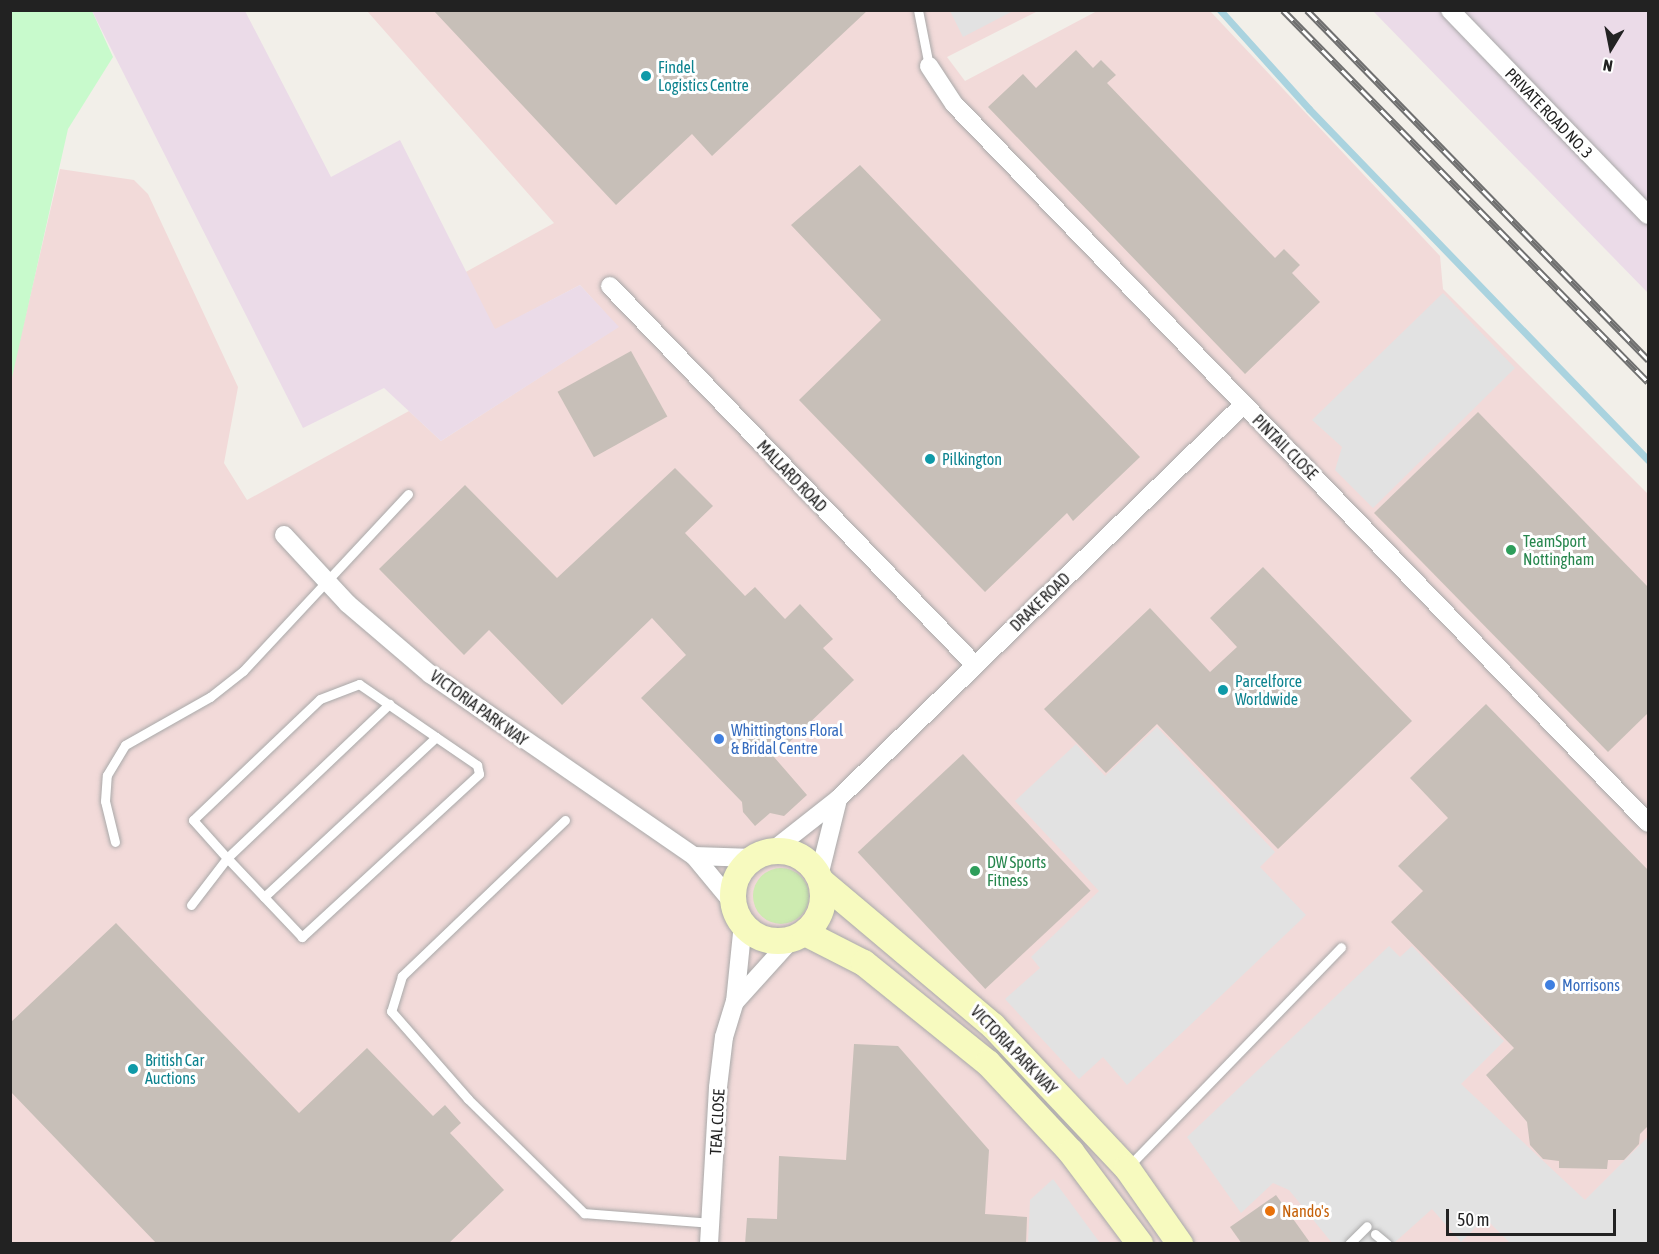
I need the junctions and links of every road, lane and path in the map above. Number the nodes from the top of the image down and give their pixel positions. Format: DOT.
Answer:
graph roads {
  1 [pos="918,10"];
  2 [pos="1459,14"];
  3 [pos="929,66"];
  4 [pos="1648,215"];
  5 [pos="610,286"];
  6 [pos="1243,405"];
  7 [pos="408,494"];
  8 [pos="284,535"];
  9 [pos="326,583"];
  10 [pos="975,665"];
  11 [pos="389,705"];
  12 [pos="436,736"];
  13 [pos="838,799"];
  14 [pos="566,820"];
  15 [pos="1648,823"];
  16 [pos="115,842"];
  17 [pos="763,855"];
  18 [pos="694,856"];
  19 [pos="227,858"];
  20 [pos="821,879"];
  21 [pos="264,897"];
  22 [pos="191,905"];
  23 [pos="738,913"];
  24 [pos="799,936"];
  25 [pos="1341,947"];
  26 [pos="735,1002"];
  27 [pos="1127,1168"];
  28 [pos="711,1223"];
  29 [pos="1367,1226"];
  30 [pos="1375,1234"];
  31 [pos="1130,1237"];
  32 [pos="709,1244"];
  33 [pos="1180,1244"];
  34 [pos="1349,1244"];
  35 [pos="1387,1244"];
  1 -- 3 [label="lane"];
  2 -- 4 [label="street, PRIVATE ROAD NO. 3"];
  3 -- 6 [label="street, PINTAIL CLOSE"];
  5 -- 10 [label="street, MALLARD ROAD"];
  6 -- 10 [label="street, DRAKE ROAD"];
  6 -- 15 [label="street, PINTAIL CLOSE"];
  7 -- 9 [label="lane"];
  8 -- 9 [label="street, VICTORIA PARK WAY"];
  9 -- 16 [label="lane"];
  9 -- 18 [label="street, VICTORIA PARK WAY"];
  10 -- 13 [label="street, DRAKE ROAD"];
  11 -- 12 [label="lane"];
  11 -- 19 [label="lane"];
  11 -- 19 [label="lane"];
  12 -- 21 [label="lane"];
  12 -- 21 [label="lane"];
  13 -- 17 [label="street, DRAKE ROAD"];
  13 -- 20 [label="street"];
  14 -- 28 [label="lane"];
  17 -- 18 [label="street"];
  17 -- 20 [label="street"];
  17 -- 23 [label="street"];
  18 -- 23 [label="street, VICTORIA PARK WAY"];
  19 -- 21 [label="lane"];
  19 -- 22 [label="lane"];
  20 -- 24 [label="street"];
  20 -- 27 [label="street, VICTORIA PARK WAY"];
  23 -- 24 [label="street"];
  23 -- 26 [label="street, TEAL CLOSE"];
  24 -- 26 [label="street, TEAL CLOSE"];
  24 -- 31 [label="street, VICTORIA PARK WAY"];
  25 -- 27 [label="lane"];
  26 -- 28 [label="street, TEAL CLOSE"];
  27 -- 33 [label="street, VICTORIA PARK WAY"];
  28 -- 32 [label="street, TEAL CLOSE"];
  29 -- 34 [label="lane"];
  30 -- 35 [label="lane"];
}
